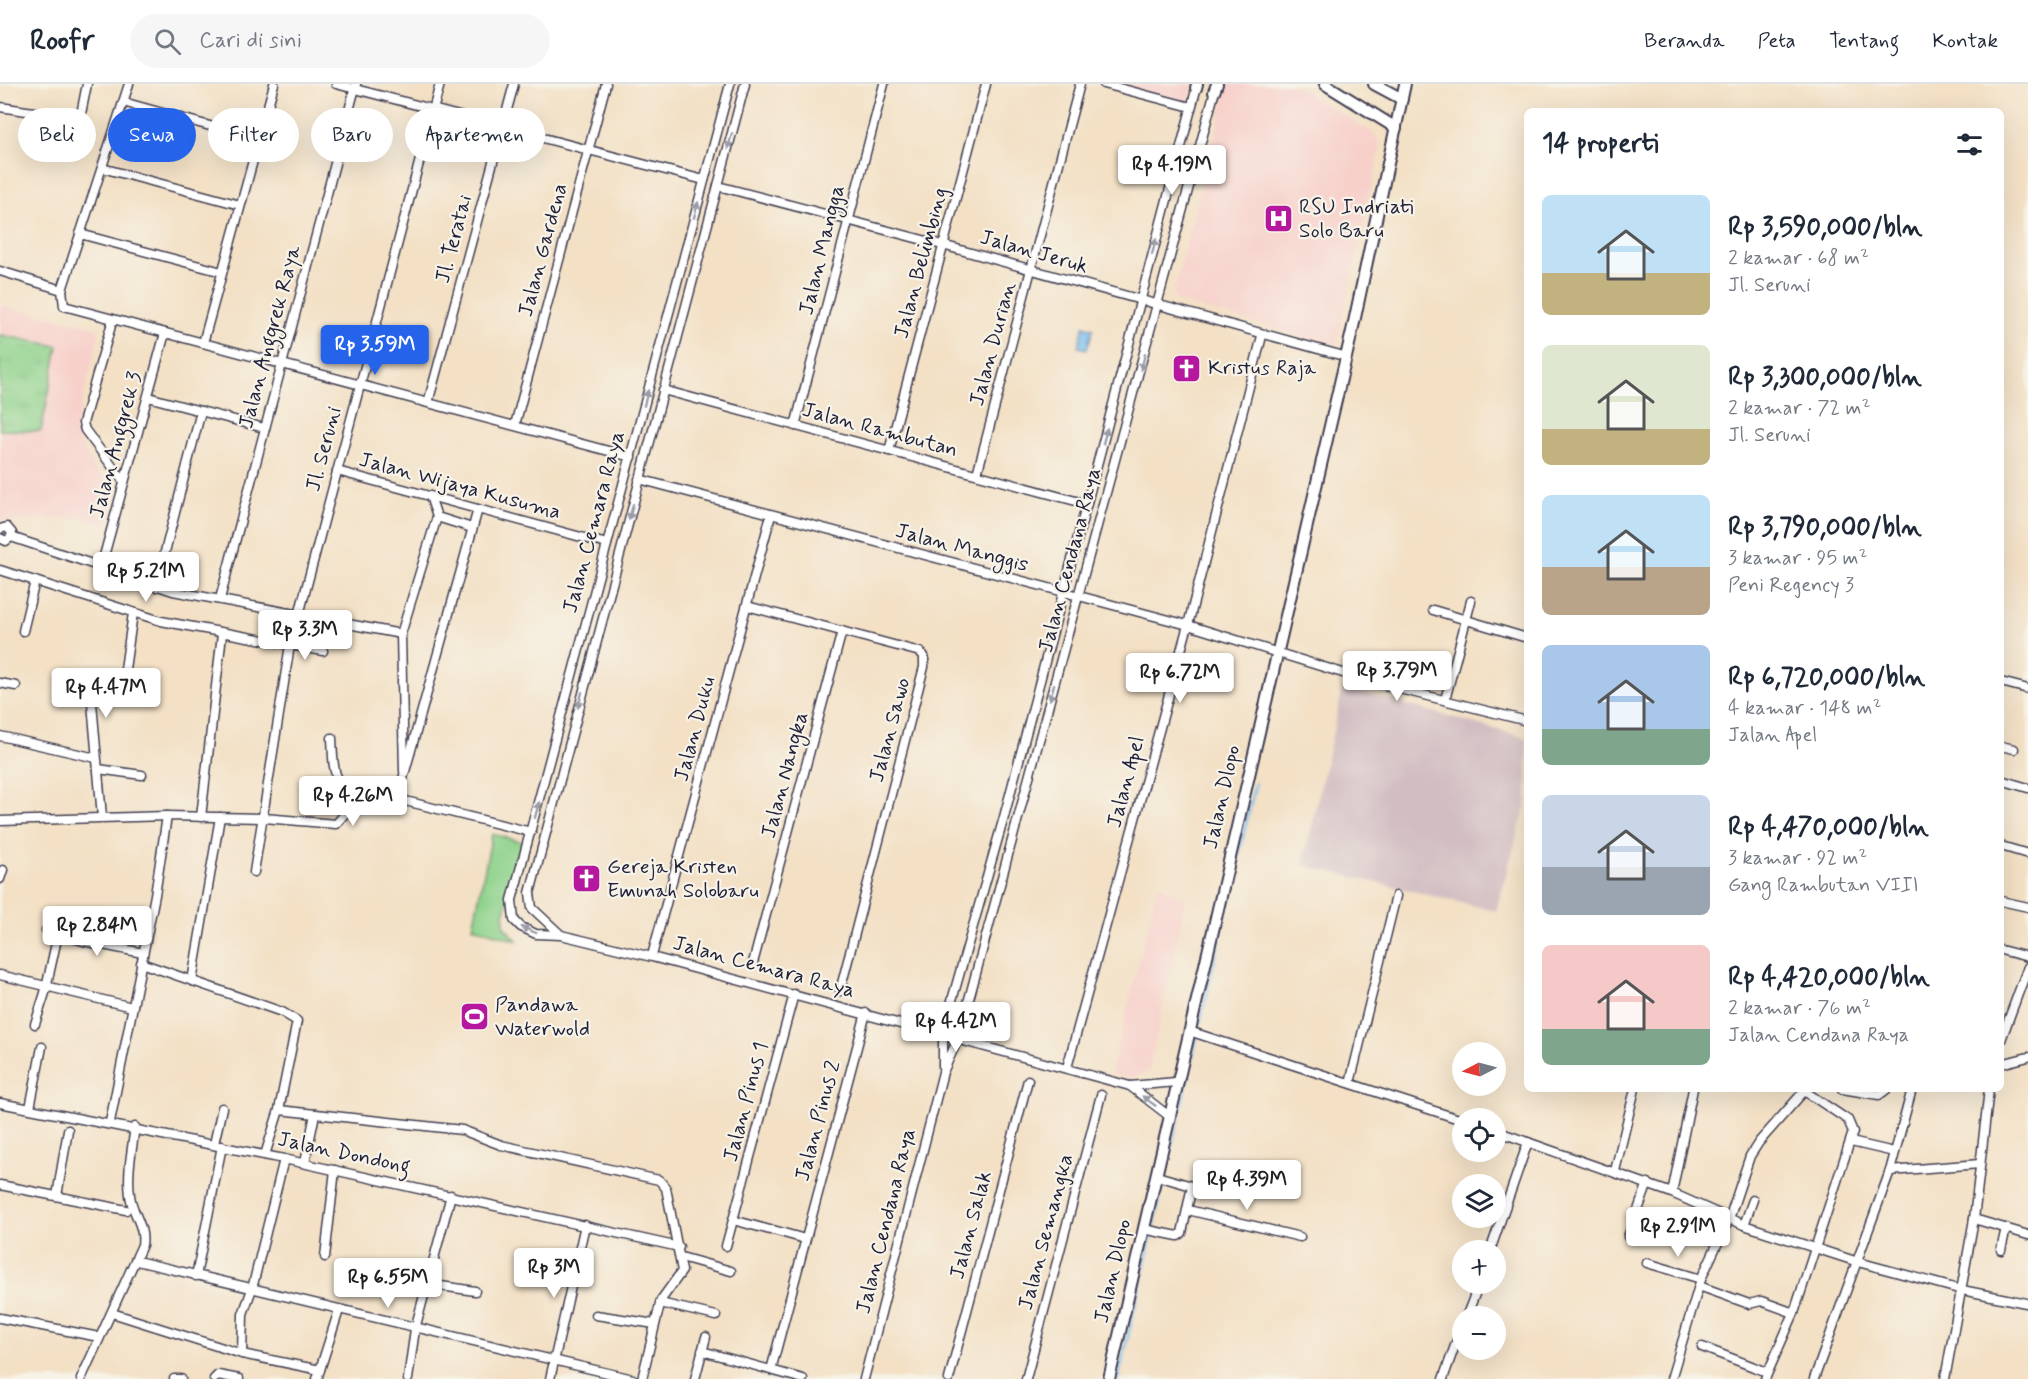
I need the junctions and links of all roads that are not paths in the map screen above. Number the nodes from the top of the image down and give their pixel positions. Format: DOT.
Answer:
graph roads {
  1 [pos="87,84"];
  2 [pos="129,84"];
  3 [pos="274,84"];
  4 [pos="336,84"];
  5 [pos="440,84"];
  6 [pos="514,84"];
  7 [pos="606,84"];
  8 [pos="730,84"];
  9 [pos="745,84"];
  10 [pos="884,84"];
  11 [pos="986,84"];
  12 [pos="1080,84"];
  13 [pos="1104,84"];
  14 [pos="1374,84"];
  15 [pos="1405,84"];
  16 [pos="1328,85"];
  17 [pos="355,87"];
  18 [pos="1196,87"];
  19 [pos="1215,90"];
  20 [pos="1402,99"];
  21 [pos="123,102"];
  22 [pos="0,106"];
  23 [pos="1191,107"];
  24 [pos="267,108"];
  25 [pos="426,108"];
  26 [pos="434,108"];
  27 [pos="508,108"];
  28 [pos="208,125"];
  29 [pos="1396,128"];
  30 [pos="545,140"];
  31 [pos="588,152"];
  32 [pos="251,162"];
  33 [pos="419,162"];
  34 [pos="493,162"];
  35 [pos="102,168"];
  36 [pos="704,180"];
  37 [pos="718,186"];
  38 [pos="240,205"];
  39 [pos="848,220"];
  40 [pos="80,234"];
  41 [pos="946,246"];
  42 [pos="1031,269"];
  43 [pos="0,271"];
  44 [pos="222,272"];
  45 [pos="62,290"];
  46 [pos="1140,300"];
  47 [pos="1158,305"];
  48 [pos="113,319"];
  49 [pos="165,333"];
  50 [pos="1262,336"];
  51 [pos="662,337"];
  52 [pos="676,341"];
  53 [pos="203,343"];
  54 [pos="1340,355"];
  55 [pos="281,364"];
  56 [pos="360,385"];
  57 [pos="663,390"];
  58 [pos="148,397"];
  59 [pos="428,403"];
  60 [pos="201,411"];
  61 [pos="515,425"];
  62 [pos="795,426"];
  63 [pos="264,428"];
  64 [pos="889,451"];
  65 [pos="631,457"];
  66 [pos="337,471"];
  67 [pos="977,474"];
  68 [pos="639,479"];
  69 [pos="124,482"];
  70 [pos="430,496"];
  71 [pos="1087,504"];
  72 [pos="478,509"];
  73 [pos="771,515"];
  74 [pos="437,517"];
  75 [pos="472,528"];
  76 [pos="0,530"];
  77 [pos="11,537"];
  78 [pos="0,538"];
  79 [pos="607,544"];
  80 [pos="101,567"];
  81 [pos="0,570"];
  82 [pos="35,581"];
  83 [pos="156,587"];
  84 [pos="1063,594"];
  85 [pos="1078,598"];
  86 [pos="220,599"];
  87 [pos="1471,601"];
  88 [pos="747,606"];
  89 [pos="1433,610"];
  90 [pos="133,613"];
  91 [pos="299,615"];
  92 [pos="588,616"];
  93 [pos="601,620"];
  94 [pos="1466,620"];
  95 [pos="1188,625"];
  96 [pos="23,631"];
  97 [pos="842,631"];
  98 [pos="222,634"];
  99 [pos="401,634"];
  100 [pos="1524,637"];
  101 [pos="290,645"];
  102 [pos="324,651"];
  103 [pos="1276,653"];
  104 [pos="90,680"];
  105 [pos="0,683"];
  106 [pos="2004,684"];
  107 [pos="16,687"];
  108 [pos="2028,689"];
  109 [pos="122,690"];
  110 [pos="1445,700"];
  111 [pos="1524,720"];
  112 [pos="0,736"];
  113 [pos="332,738"];
  114 [pos="2004,747"];
  115 [pos="2014,749"];
  116 [pos="96,758"];
  117 [pos="98,769"];
  118 [pos="404,771"];
  119 [pos="142,775"];
  120 [pos="2004,781"];
  121 [pos="401,786"];
  122 [pos="2028,788"];
  123 [pos="357,801"];
  124 [pos="167,816"];
  125 [pos="102,817"];
  126 [pos="201,817"];
  127 [pos="220,817"];
  128 [pos="1004,817"];
  129 [pos="264,818"];
  130 [pos="1017,820"];
  131 [pos="0,821"];
  132 [pos="531,832"];
  133 [pos="527,845"];
  134 [pos="2004,847"];
  135 [pos="542,849"];
  136 [pos="2028,854"];
  137 [pos="3,870"];
  138 [pos="254,872"];
  139 [pos="0,879"];
  140 [pos="1396,896"];
  141 [pos="2004,902"];
  142 [pos="2028,907"];
  143 [pos="46,930"];
  144 [pos="58,934"];
  145 [pos="561,935"];
  146 [pos="2004,951"];
  147 [pos="653,952"];
  148 [pos="143,953"];
  149 [pos="2028,957"];
  150 [pos="141,963"];
  151 [pos="753,963"];
  152 [pos="2028,968"];
  153 [pos="0,975"];
  154 [pos="192,981"];
  155 [pos="46,987"];
  156 [pos="840,991"];
  157 [pos="794,994"];
  158 [pos="132,1007"];
  159 [pos="866,1013"];
  160 [pos="35,1024"];
  161 [pos="1194,1032"];
  162 [pos="2004,1032"];
  163 [pos="943,1033"];
  164 [pos="958,1037"];
  165 [pos="42,1047"];
  166 [pos="2028,1057"];
  167 [pos="2004,1063"];
  168 [pos="1068,1064"];
  169 [pos="943,1072"];
  170 [pos="1028,1080"];
  171 [pos="1176,1082"];
  172 [pos="1350,1083"];
  173 [pos="1130,1086"];
  174 [pos="1634,1092"];
  175 [pos="1693,1092"];
  176 [pos="1804,1092"];
  177 [pos="1809,1092"];
  178 [pos="1860,1092"];
  179 [pos="1883,1092"];
  180 [pos="1911,1092"];
  181 [pos="1989,1092"];
  182 [pos="1101,1095"];
  183 [pos="0,1103"];
  184 [pos="30,1108"];
  185 [pos="222,1108"];
  186 [pos="279,1110"];
  187 [pos="315,1114"];
  188 [pos="1169,1116"];
  189 [pos="1452,1117"];
  190 [pos="110,1122"];
  191 [pos="135,1127"];
  192 [pos="68,1130"];
  193 [pos="1506,1134"];
  194 [pos="1528,1142"];
  195 [pos="1851,1142"];
  196 [pos="218,1145"];
  197 [pos="1894,1152"];
  198 [pos="265,1155"];
  199 [pos="284,1159"];
  200 [pos="305,1163"];
  201 [pos="1980,1164"];
  202 [pos="335,1170"];
  203 [pos="1615,1171"];
  204 [pos="1890,1171"];
  205 [pos="1159,1176"];
  206 [pos="1648,1183"];
  207 [pos="0,1185"];
  208 [pos="1672,1192"];
  209 [pos="451,1195"];
  210 [pos="57,1196"];
  211 [pos="1754,1200"];
  212 [pos="126,1210"];
  213 [pos="1188,1210"];
  214 [pos="1729,1219"];
  215 [pos="1974,1219"];
  216 [pos="733,1220"];
  217 [pos="585,1224"];
  218 [pos="1744,1226"];
  219 [pos="2006,1228"];
  220 [pos="1149,1230"];
  221 [pos="2028,1235"];
  222 [pos="1300,1237"];
  223 [pos="1628,1237"];
  224 [pos="805,1239"];
  225 [pos="1494,1240"];
  226 [pos="726,1246"];
  227 [pos="679,1247"];
  228 [pos="1815,1247"];
  229 [pos="2001,1250"];
  230 [pos="325,1257"];
  231 [pos="681,1257"];
  232 [pos="137,1261"];
  233 [pos="1858,1262"];
  234 [pos="1647,1263"];
  235 [pos="731,1271"];
  236 [pos="196,1276"];
  237 [pos="1700,1282"];
  238 [pos="427,1284"];
  239 [pos="252,1289"];
  240 [pos="1962,1290"];
  241 [pos="475,1291"];
  242 [pos="660,1303"];
  243 [pos="2026,1304"];
  244 [pos="339,1310"];
  245 [pos="112,1313"];
  246 [pos="1794,1313"];
  247 [pos="596,1315"];
  248 [pos="716,1316"];
  249 [pos="0,1318"];
  250 [pos="655,1324"];
  251 [pos="415,1329"];
  252 [pos="94,1336"];
  253 [pos="706,1337"];
  254 [pos="1702,1347"];
  255 [pos="702,1351"];
  256 [pos="242,1354"];
  257 [pos="1452,1354"];
  258 [pos="554,1360"];
  259 [pos="771,1370"];
  260 [pos="319,1375"];
  261 [pos="1766,1375"];
  262 [pos="81,1379"];
  263 [pos="174,1379"];
  264 [pos="181,1379"];
  265 [pos="214,1379"];
  266 [pos="239,1379"];
  267 [pos="408,1379"];
  268 [pos="550,1379"];
  269 [pos="633,1379"];
  270 [pos="642,1379"];
  271 [pos="694,1379"];
  272 [pos="803,1379"];
  273 [pos="864,1379"];
  274 [pos="949,1379"];
  275 [pos="1026,1379"];
  276 [pos="1108,1379"];
  277 [pos="1443,1379"];
  278 [pos="1671,1379"];
  279 [pos="1814,1379"];
  280 [pos="1945,1379"];
  1 -- 22 [label="street"];
  2 -- 21 [label="street"];
  3 -- 24 [label="street"];
  4 -- 17 [label="street"];
  5 -- 26 [label="street, Jl. Seruni"];
  6 -- 27 [label="street, Jl. Teratai"];
  7 -- 31 [label="street, Jalan Gardena"];
  8 -- 36 [label="street, Jalan Cemara Raya"];
  9 -- 37 [label="street, Jalan Cemara Raya, one-way"];
  10 -- 39 [label="street, Jalan Mangga"];
  11 -- 41 [label="street, Jalan Belimbing"];
  12 -- 42 [label="street, Jalan Durian"];
  13 -- 23 [label="street"];
  14 -- 20 [label="street"];
  15 -- 20 [label="street, Jalan Dlopo"];
  16 -- 29 [label="street"];
  17 -- 25 [label="street"];
  17 -- 55 [label="street, Jalan Anggrek Raya"];
  18 -- 23 [label="street, Jalan Cendana Raya"];
  19 -- 47 [label="street, Jalan Cendana Raya"];
  20 -- 29 [label="street, Jalan Dlopo"];
  21 -- 28 [label="street"];
  21 -- 35 [label="street"];
  46 -- 23 [label="street, Jalan Cendana Raya, one-way"];
  29 -- 103 [label="street, Jalan Dlopo"];
  30 -- 31 [label="street"];
  31 -- 36 [label="street"];
  31 -- 61 [label="street, Jalan Gardena"];
  32 -- 38 [label="street"];
  33 -- 56 [label="street, Jl. Seruni"];
  34 -- 59 [label="street, Jl. Teratai"];
  35 -- 38 [label="street"];
  35 -- 40 [label="street"];
  51 -- 36 [label="street, Jalan Cemara Raya, one-way"];
  37 -- 39 [label="street, Jalan Jeruk"];
  37 -- 52 [label="street, Jalan Cemara Raya"];
  38 -- 44 [label="street"];
  39 -- 41 [label="street, Jalan Jeruk"];
  39 -- 62 [label="street, Jalan Mangga"];
  40 -- 44 [label="street"];
  40 -- 45 [label="street"];
  41 -- 42 [label="street, Jalan Jeruk"];
  41 -- 64 [label="street, Jalan Belimbing"];
  42 -- 46 [label="street, Jalan Jeruk"];
  42 -- 67 [label="street, Jalan Durian"];
  43 -- 45 [label="street"];
  44 -- 53 [label="street"];
  45 -- 48 [label="street"];
  46 -- 47 [label="street, Jalan Jeruk"];
  71 -- 46 [label="street, Jalan Cendana Raya, one-way"];
  47 -- 50 [label="street, Jalan Jeruk"];
  47 -- 85 [label="street, Jalan Cendana Raya, one-way"];
  48 -- 49 [label="street"];
  48 -- 69 [label="street"];
  49 -- 53 [label="street"];
  49 -- 58 [label="street, Jalan Anggrek 3"];
  50 -- 54 [label="street, Jalan Jeruk"];
  50 -- 95 [label="street, Jalan Apel"];
  51 -- 52 [label="street"];
  65 -- 51 [label="street, Jalan Cemara Raya, one-way"];
  52 -- 57 [label="street, Jalan Cemara Raya"];
  53 -- 55 [label="street"];
  55 -- 56 [label="street"];
  55 -- 63 [label="street, Jalan Anggrek Raya"];
  56 -- 59 [label="street"];
  56 -- 66 [label="street, Jl. Seruni"];
  57 -- 62 [label="street, Jalan Rambutan"];
  57 -- 68 [label="street, Jalan Cemara Raya"];
  58 -- 60 [label="street"];
  58 -- 69 [label="street, Jalan Anggrek 3"];
  59 -- 61 [label="street"];
  60 -- 63 [label="street"];
  60 -- 83 [label="street"];
  61 -- 65 [label="street"];
  62 -- 64 [label="street, Jalan Rambutan"];
  63 -- 86 [label="street, Jalan Anggrek Raya"];
  64 -- 67 [label="street, Jalan Rambutan"];
  65 -- 79 [label="street, Jalan Cemara Raya"];
  66 -- 70 [label="street, Jalan Wijaya Kusuma"];
  66 -- 91 [label="street, Jl. Seruni"];
  67 -- 71 [label="street, Jalan Rambutan"];
  68 -- 73 [label="street, Jalan Manggis"];
  68 -- 93 [label="street, Jalan Cemara Raya, one-way"];
  69 -- 80 [label="street, Jalan Anggrek 3"];
  70 -- 72 [label="street, Jalan Wijaya Kusuma"];
  70 -- 74 [label="street"];
  71 -- 84 [label="street, Jalan Cendana Raya"];
  72 -- 75 [label="street"];
  72 -- 79 [label="street, Jalan Wijaya Kusuma"];
  73 -- 84 [label="street, Jalan Manggis"];
  73 -- 88 [label="street, Jalan Duku"];
  74 -- 75 [label="street"];
  74 -- 99 [label="street"];
  75 -- 118 [label="street"];
  76 -- 77 [label="street"];
  77 -- 78 [label="street"];
  77 -- 80 [label="street"];
  79 -- 92 [label="street, Jalan Cemara Raya"];
  80 -- 83 [label="street"];
  81 -- 82 [label="street"];
  82 -- 90 [label="street"];
  82 -- 96 [label="street"];
  83 -- 86 [label="street"];
  84 -- 85 [label="street, Jalan Manggis"];
  84 -- 128 [label="street, Jalan Cendana Raya"];
  85 -- 95 [label="street, Jalan Manggis"];
  85 -- 130 [label="street, Jalan Cendana Raya, one-way"];
  86 -- 91 [label="street"];
  87 -- 94 [label="street"];
  88 -- 97 [label="street, Jalan Sawo"];
  88 -- 147 [label="street, Jalan Duku"];
  89 -- 94 [label="street"];
  90 -- 98 [label="street"];
  90 -- 109 [label="street"];
  91 -- 99 [label="street"];
  92 -- 93 [label="street"];
  132 -- 92 [label="street, Jalan Cemara Raya, one-way"];
  93 -- 135 [label="street, Jalan Cemara Raya, one-way"];
  94 -- 100 [label="street"];
  94 -- 110 [label="street"];
  95 -- 103 [label="street, Jalan Manggis"];
  95 -- 168 [label="street, Jalan Apel"];
  97 -- 151 [label="street, Jalan Nangka"];
  97 -- 156 [label="street, Jalan Sawo"];
  98 -- 101 [label="street"];
  98 -- 126 [label="street"];
  99 -- 118 [label="street"];
  101 -- 102 [label="street"];
  101 -- 129 [label="street"];
  103 -- 110 [label="street, Jalan Manggis"];
  103 -- 161 [label="street, Jalan Dlopo"];
  104 -- 116 [label="street"];
  105 -- 107 [label="street"];
  106 -- 108 [label="street"];
  110 -- 111 [label="street, Jalan Manggis"];
  112 -- 116 [label="street"];
  113 -- 123 [label="street"];
  114 -- 115 [label="street"];
  116 -- 117 [label="street"];
  117 -- 119 [label="street"];
  117 -- 125 [label="street"];
  118 -- 121 [label="street"];
  120 -- 122 [label="street"];
  123 -- 129 [label="street"];
  123 -- 132 [label="street"];
  124 -- 125 [label="street"];
  124 -- 126 [label="street"];
  124 -- 148 [label="street"];
  125 -- 131 [label="street"];
  126 -- 127 [label="street"];
  127 -- 129 [label="street"];
  127 -- 154 [label="street"];
  128 -- 130 [label="street"];
  128 -- 163 [label="street, Jalan Cendana Raya"];
  129 -- 138 [label="street"];
  130 -- 164 [label="street, Jalan Cendana Raya"];
  132 -- 133 [label="street, Jalan Cemara Raya"];
  133 -- 135 [label="street"];
  145 -- 133 [label="street, Jalan Cemara Raya, one-way"];
  134 -- 136 [label="street"];
  135 -- 145 [label="street, Jalan Cemara Raya"];
  137 -- 139 [label="street"];
  140 -- 172 [label="street"];
  141 -- 142 [label="street"];
  143 -- 144 [label="street"];
  144 -- 148 [label="street"];
  144 -- 155 [label="street"];
  145 -- 157 [label="street, Jalan Cemara Raya"];
  146 -- 149 [label="street"];
  148 -- 150 [label="street"];
  150 -- 154 [label="street"];
  150 -- 158 [label="street"];
  152 -- 162 [label="street"];
  153 -- 155 [label="street"];
  154 -- 186 [label="street"];
  155 -- 158 [label="street"];
  155 -- 160 [label="street"];
  157 -- 159 [label="street, Jalan Cemara Raya"];
  157 -- 216 [label="street, Jalan Pinus 1"];
  158 -- 190 [label="street"];
  159 -- 163 [label="street, Jalan Cemara Raya"];
  159 -- 224 [label="street, Jalan Pinus 2"];
  161 -- 171 [label="street, Jalan Dlopo"];
  161 -- 172 [label="street"];
  163 -- 164 [label="street, Jalan Cemara Raya"];
  163 -- 169 [label="street, Jalan Cendana Raya"];
  164 -- 169 [label="street, Jalan Cendana Raya"];
  164 -- 173 [label="street, Jalan Cemara Raya"];
  165 -- 184 [label="street"];
  166 -- 167 [label="street"];
  169 -- 273 [label="street, Jalan Cendana Raya"];
  170 -- 274 [label="street, Jalan Salak"];
  171 -- 173 [label="street"];
  171 -- 188 [label="street, Jalan Dlopo"];
  172 -- 189 [label="street"];
  188 -- 173 [label="street, one-way"];
  174 -- 203 [label="street"];
  175 -- 208 [label="street"];
  176 -- 214 [label="street"];
  177 -- 195 [label="street"];
  178 -- 179 [label="street"];
  180 -- 197 [label="street"];
  181 -- 201 [label="street"];
  182 -- 275 [label="street, Jalan Semangka"];
  183 -- 184 [label="street, Jalan Dondong"];
  184 -- 190 [label="street, Jalan Dondong"];
  185 -- 196 [label="street"];
  186 -- 187 [label="street"];
  186 -- 198 [label="street"];
  187 -- 200 [label="street"];
  187 -- 227 [label="street"];
  188 -- 205 [label="street, Jalan Dlopo"];
  190 -- 191 [label="street, Jalan Dondong"];
  191 -- 196 [label="street, Jalan Dondong"];
  191 -- 232 [label="street"];
  192 -- 210 [label="street"];
  193 -- 194 [label="street"];
  194 -- 203 [label="street"];
  194 -- 225 [label="street"];
  195 -- 197 [label="street"];
  195 -- 228 [label="street"];
  196 -- 198 [label="street, Jalan Dondong"];
  196 -- 236 [label="street"];
  197 -- 204 [label="street"];
  198 -- 199 [label="street, Jalan Dondong"];
  199 -- 200 [label="street, Jalan Dondong"];
  199 -- 239 [label="street"];
  200 -- 202 [label="street, Jalan Dondong"];
  201 -- 204 [label="street"];
  201 -- 215 [label="street"];
  202 -- 209 [label="street, Jalan Dondong"];
  202 -- 230 [label="street"];
  203 -- 206 [label="street"];
  204 -- 233 [label="street"];
  205 -- 213 [label="street"];
  205 -- 220 [label="street, Jalan Dlopo"];
  206 -- 208 [label="street"];
  206 -- 223 [label="street"];
  207 -- 210 [label="street"];
  208 -- 214 [label="street"];
  209 -- 217 [label="street, Jalan Dondong"];
  209 -- 238 [label="street"];
  210 -- 212 [label="street"];
  211 -- 218 [label="street"];
  213 -- 220 [label="street"];
  213 -- 222 [label="street"];
  214 -- 218 [label="street"];
  214 -- 237 [label="street"];
  215 -- 219 [label="street"];
  215 -- 240 [label="street"];
  216 -- 224 [label="street"];
  216 -- 226 [label="street, Jalan Pinus 1"];
  217 -- 227 [label="street, Jalan Dondong"];
  217 -- 258 [label="street"];
  218 -- 228 [label="street"];
  219 -- 221 [label="street"];
  219 -- 229 [label="street"];
  220 -- 276 [label="street, Jalan Dlopo"];
  224 -- 259 [label="street, Jalan Pinus 2"];
  227 -- 231 [label="street"];
  228 -- 233 [label="street"];
  228 -- 246 [label="street"];
  231 -- 235 [label="street"];
  231 -- 242 [label="street"];
  232 -- 236 [label="street"];
  232 -- 245 [label="street"];
  233 -- 240 [label="street"];
  233 -- 279 [label="street"];
  234 -- 237 [label="street"];
  236 -- 239 [label="street"];
  237 -- 246 [label="street"];
  237 -- 278 [label="street"];
  238 -- 241 [label="street"];
  238 -- 251 [label="street"];
  239 -- 244 [label="street"];
  239 -- 256 [label="street"];
  240 -- 243 [label="street"];
  240 -- 280 [label="street"];
  242 -- 248 [label="street"];
  242 -- 250 [label="street"];
  244 -- 251 [label="street"];
  244 -- 260 [label="street"];
  245 -- 256 [label="street"];
  245 -- 262 [label="street"];
  246 -- 261 [label="street"];
  247 -- 250 [label="street"];
  249 -- 252 [label="street"];
  250 -- 270 [label="street"];
  251 -- 258 [label="street"];
  251 -- 267 [label="street"];
  253 -- 255 [label="street"];
  254 -- 261 [label="street"];
  255 -- 259 [label="street"];
  255 -- 271 [label="street"];
  256 -- 260 [label="street"];
  257 -- 277 [label="street"];
  258 -- 268 [label="street"];
  258 -- 269 [label="street"];
  259 -- 272 [label="street"];
  263 -- 264 [label="street"];
  265 -- 266 [label="street"];
}
